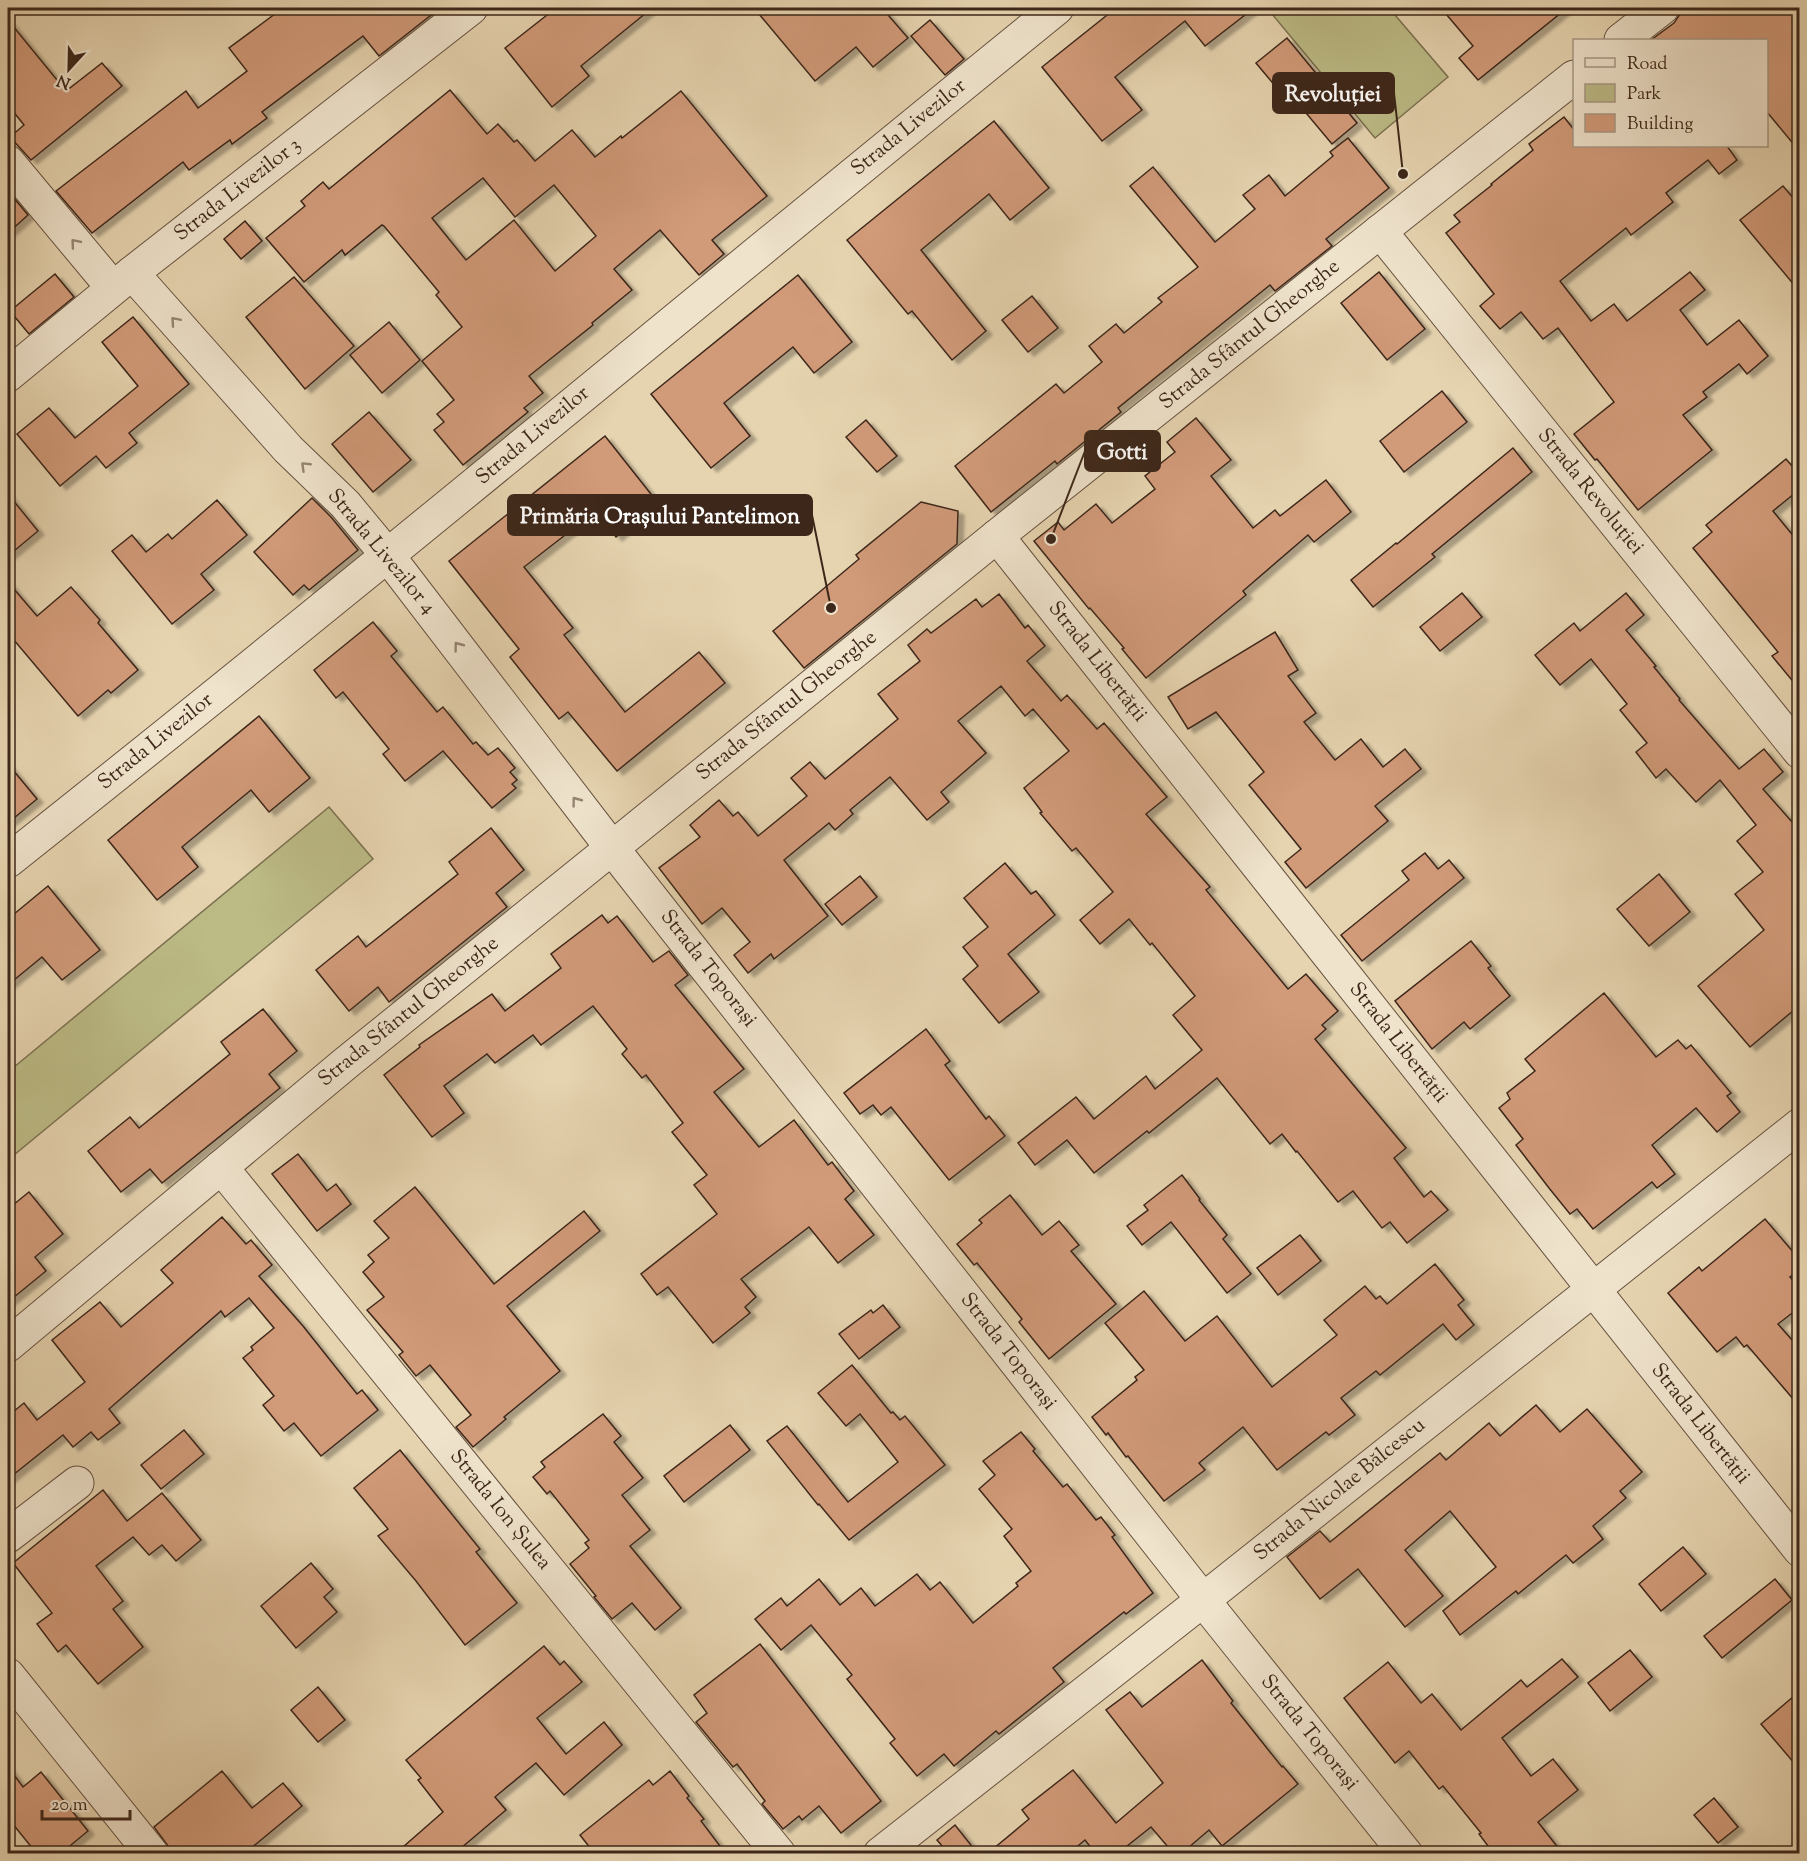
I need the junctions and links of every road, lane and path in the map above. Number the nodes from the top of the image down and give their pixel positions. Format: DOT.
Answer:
graph roads {
  1 [pos="471,8"];
  2 [pos="1057,8"];
  3 [pos="1662,8"];
  4 [pos="1622,39"];
  5 [pos="1573,79"];
  6 [pos="8,162"];
  7 [pos="1380,231"];
  8 [pos="122,280"];
  9 [pos="8,375"];
  10 [pos="997,536"];
  11 [pos="388,556"];
  12 [pos="1800,752"];
  13 [pos="612,848"];
  14 [pos="8,861"];
  15 [pos="1800,1125"];
  16 [pos="221,1167"];
  17 [pos="1593,1289"];
  18 [pos="8,1345"];
  19 [pos="77,1484"];
  20 [pos="8,1536"];
  21 [pos="1800,1550"];
  22 [pos="1203,1600"];
  23 [pos="8,1675"];
  24 [pos="152,1854"];
  25 [pos="779,1854"];
  26 [pos="880,1854"];
  27 [pos="1406,1854"];
  1 -- 8 [label="street, Strada Livezilor 3"];
  2 -- 11 [label="street, Strada Livezilor"];
  3 -- 4 [label="street"];
  5 -- 7 [label="street, Strada Sfântul Gheorghe"];
  8 -- 6 [label="street, Strada Livezilor 4, one-way"];
  7 -- 10 [label="street, Strada Sfântul Gheorghe"];
  7 -- 12 [label="street, Strada Revoluției"];
  8 -- 9 [label="street, Strada Livezilor 3"];
  11 -- 8 [label="street, Strada Livezilor 4, one-way"];
  10 -- 13 [label="street, Strada Sfântul Gheorghe"];
  10 -- 17 [label="street, Strada Libertății"];
  13 -- 11 [label="street, Strada Livezilor 4, one-way"];
  11 -- 14 [label="street, Strada Livezilor"];
  13 -- 16 [label="street, Strada Sfântul Gheorghe"];
  13 -- 22 [label="street, Strada Toporași"];
  15 -- 17 [label="street, Strada Nicolae Bălcescu"];
  16 -- 18 [label="street, Strada Sfântul Gheorghe"];
  16 -- 25 [label="street, Strada Ion Șulea"];
  17 -- 21 [label="street, Strada Libertății"];
  17 -- 22 [label="street, Strada Nicolae Bălcescu"];
  19 -- 20 [label="street"];
  22 -- 26 [label="street, Strada Nicolae Bălcescu"];
  22 -- 27 [label="street, Strada Toporași"];
  23 -- 24 [label="street"];
}
